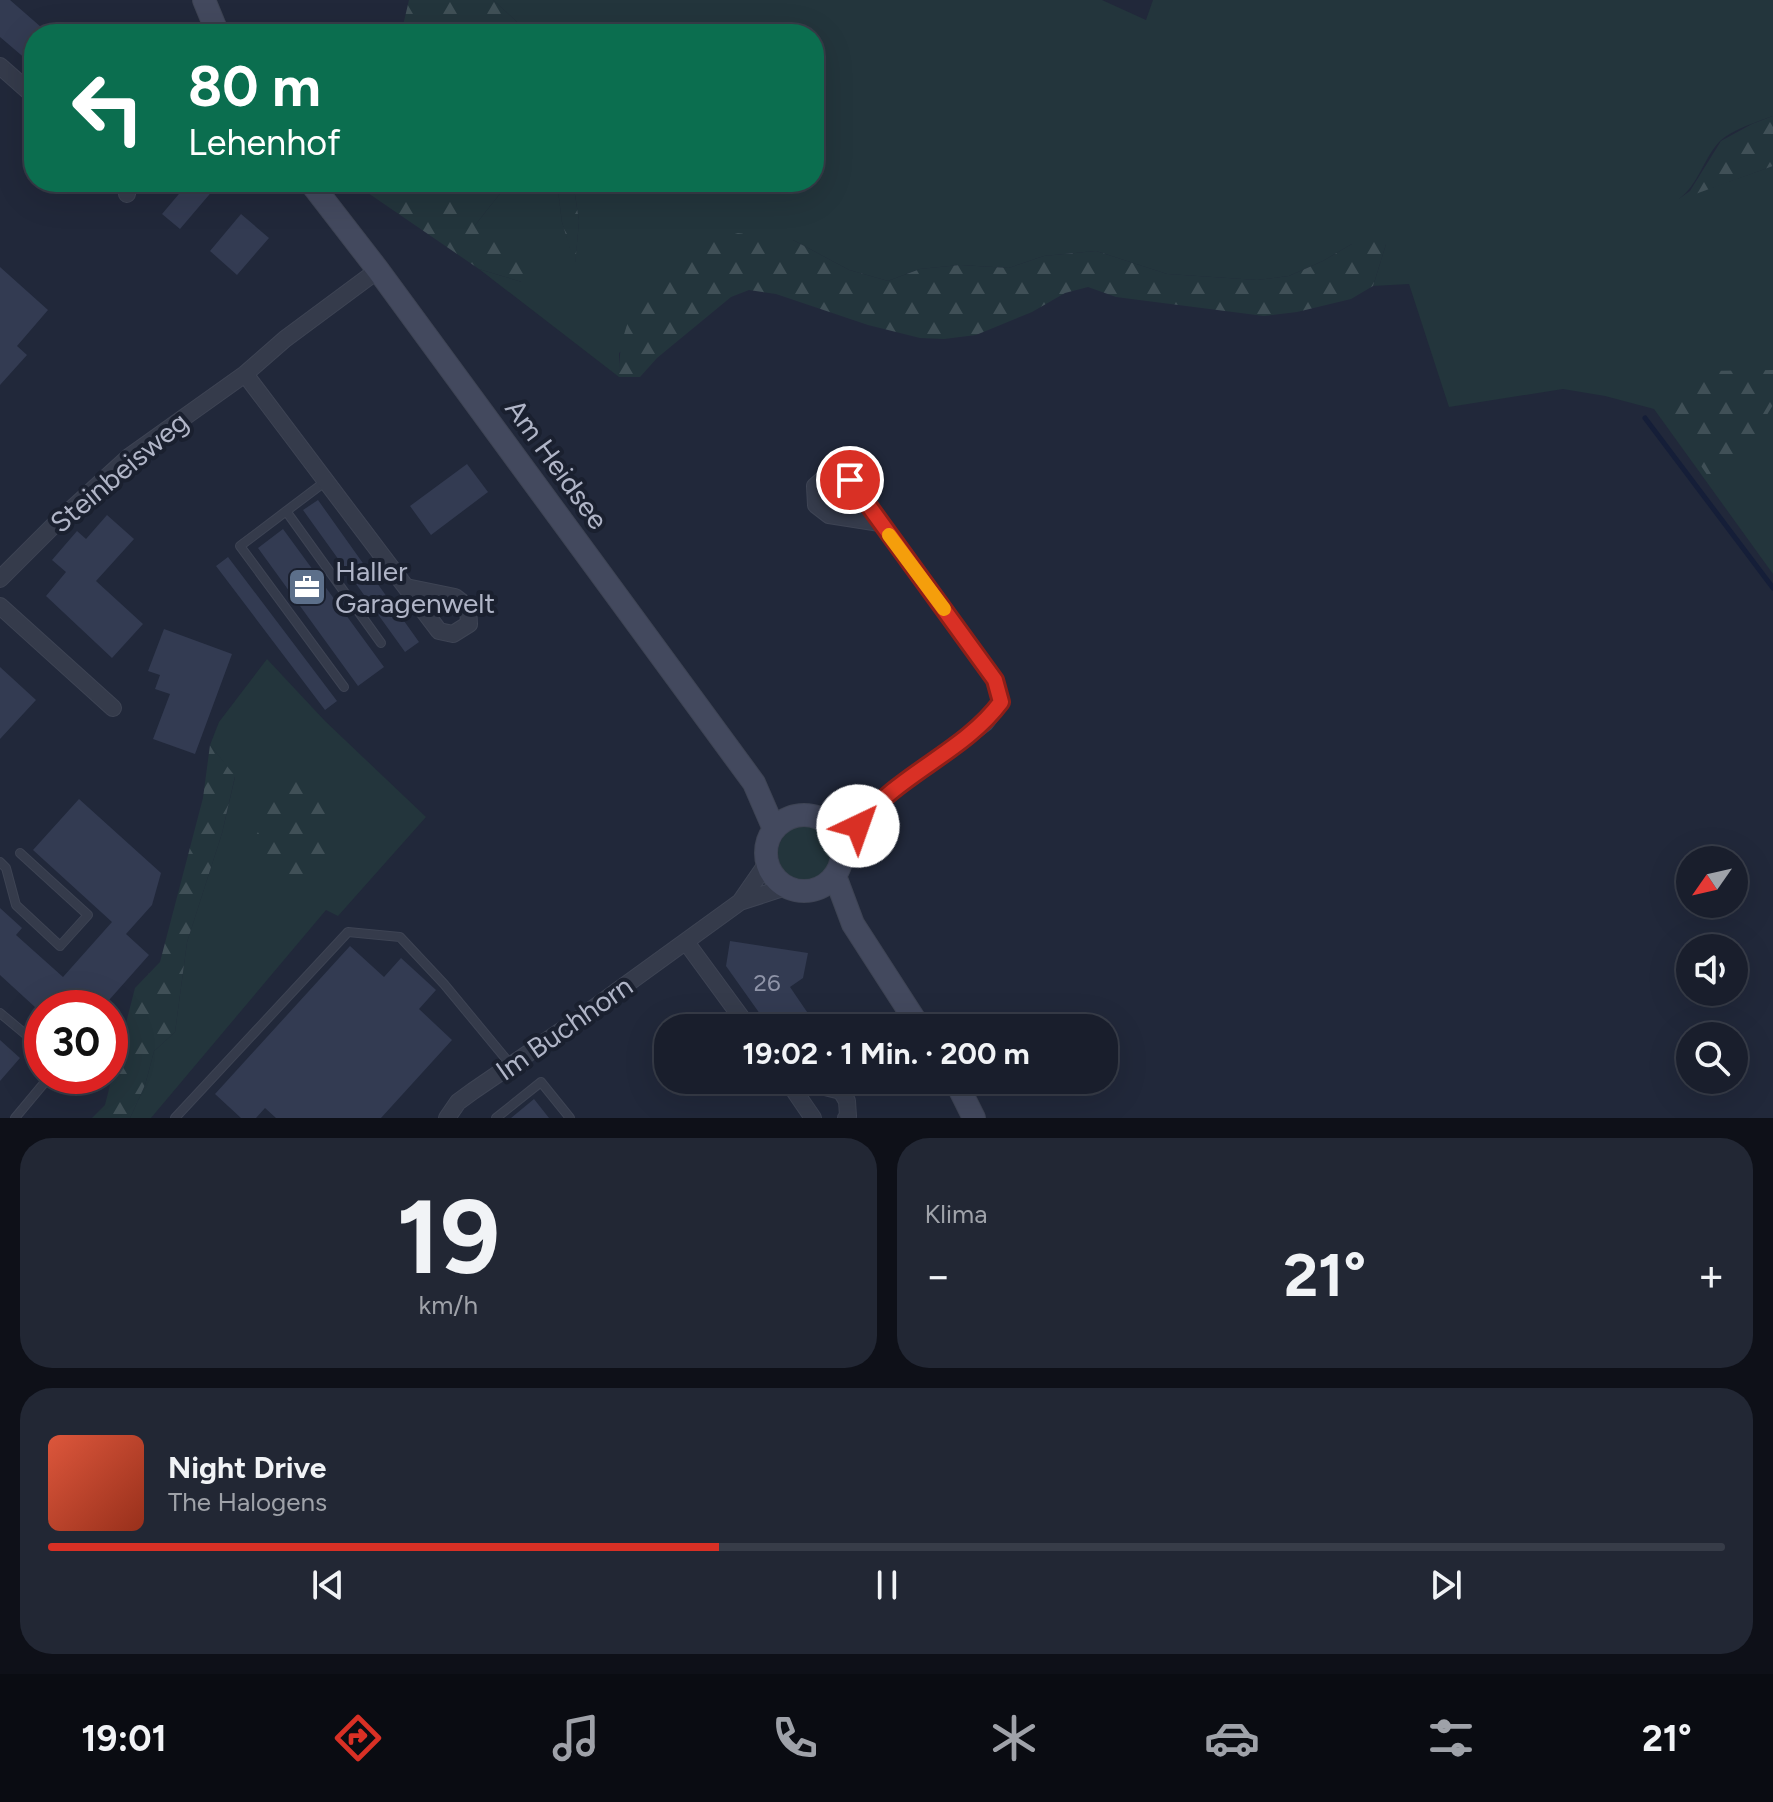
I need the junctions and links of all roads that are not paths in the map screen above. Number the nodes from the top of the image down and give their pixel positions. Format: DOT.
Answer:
graph roads {
  1 [pos="204,0"];
  2 [pos="214,24"];
  3 [pos="0,66"];
  4 [pos="24,87"];
  5 [pos="318,192"];
  6 [pos="378,270"];
  7 [pos="245,374"];
  8 [pos="326,481"];
  9 [pos="286,511"];
  10 [pos="880,523"];
  11 [pos="0,579"];
  12 [pos="406,587"];
  13 [pos="0,606"];
  14 [pos="381,643"];
  15 [pos="344,687"];
  16 [pos="113,708"];
  17 [pos="754,783"];
  18 [pos="875,804"];
  19 [pos="797,815"];
  20 [pos="823,819"];
  21 [pos="774,829"];
  22 [pos="842,848"];
  23 [pos="20,853"];
  24 [pos="0,862"];
  25 [pos="767,863"];
  26 [pos="835,876"];
  27 [pos="786,887"];
  28 [pos="814,890"];
  29 [pos="740,902"];
  30 [pos="853,924"];
  31 [pos="686,942"];
  32 [pos="0,1013"];
  33 [pos="739,1014"];
  34 [pos="911,1014"];
  35 [pos="24,1033"];
  36 [pos="511,1065"];
  37 [pos="35,1094"];
  38 [pos="797,1094"];
  39 [pos="843,1094"];
  40 [pos="962,1094"];
  41 [pos="451,1117"];
  42 [pos="15,1118"];
  43 [pos="175,1118"];
  44 [pos="496,1118"];
  45 [pos="570,1118"];
  46 [pos="813,1118"];
  47 [pos="846,1118"];
  48 [pos="974,1118"];
  1 -- 2 [label="main road"];
  3 -- 4 [label="street"];
  5 -- 6 [label="main road, Am Heidsee"];
  6 -- 7 [label="street, Steinbeisweg"];
  6 -- 17 [label="main road, Am Heidsee"];
  7 -- 8 [label="street"];
  7 -- 11 [label="street, Steinbeisweg"];
  8 -- 9 [label="lane"];
  8 -- 12 [label="street"];
  9 -- 14 [label="lane"];
  9 -- 15 [label="lane"];
  10 -- 18 [label="street"];
  13 -- 16 [label="street"];
  17 -- 19 [label="main road, Am Heidsee"];
  17 -- 21 [label="main road, Am Heidsee"];
  18 -- 20 [label="street"];
  18 -- 22 [label="street"];
  19 -- 20 [label="main road"];
  19 -- 21 [label="main road"];
  20 -- 22 [label="main road"];
  21 -- 25 [label="main road"];
  22 -- 26 [label="main road"];
  23 -- 24 [label="lane"];
  25 -- 27 [label="main road"];
  25 -- 29 [label="street, Im Buchhorn"];
  26 -- 28 [label="main road"];
  26 -- 30 [label="main road"];
  27 -- 28 [label="main road"];
  27 -- 29 [label="street, Im Buchhorn"];
  28 -- 30 [label="main road"];
  29 -- 31 [label="street, Im Buchhorn"];
  30 -- 34 [label="main road"];
  31 -- 33 [label="street"];
  31 -- 36 [label="street, Im Buchhorn"];
  32 -- 35 [label="lane"];
  36 -- 41 [label="street, Im Buchhorn"];
  36 -- 43 [label="lane"];
  37 -- 42 [label="lane"];
  38 -- 46 [label="street"];
  39 -- 47 [label="street"];
  40 -- 48 [label="main road"];
  44 -- 45 [label="lane"];
}
